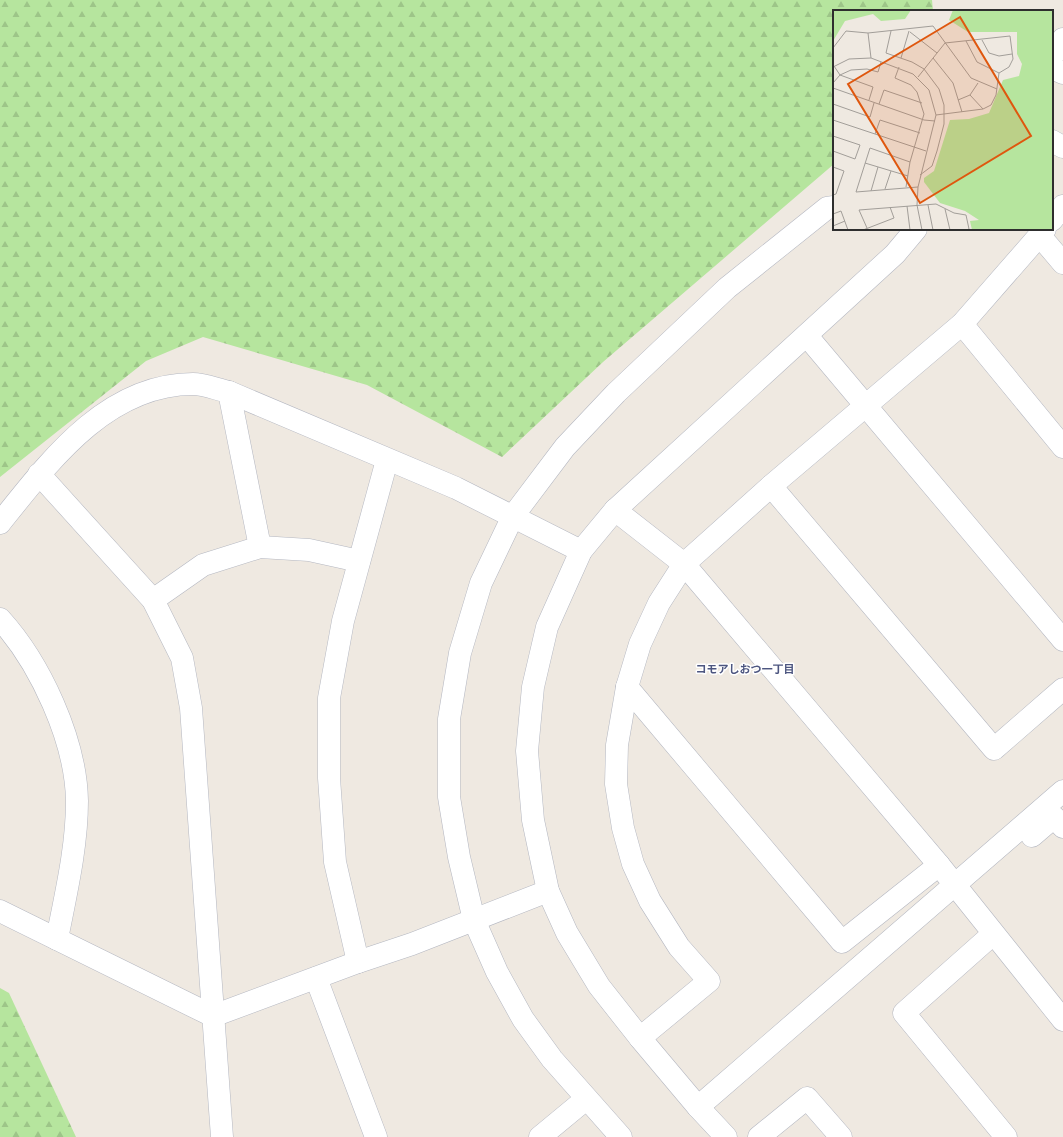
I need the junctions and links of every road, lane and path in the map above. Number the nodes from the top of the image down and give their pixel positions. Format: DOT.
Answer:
graph roads {
  1 [pos="1063,39"];
  2 [pos="1053,55"];
  3 [pos="1053,68"];
  4 [pos="1063,73"];
  5 [pos="1053,142"];
  6 [pos="1063,147"];
  7 [pos="1063,206"];
  8 [pos="833,207"];
  9 [pos="1053,219"];
  10 [pos="915,230"];
  11 [pos="1044,230"];
  12 [pos="1047,230"];
  13 [pos="1063,263"];
  14 [pos="962,324"];
  15 [pos="807,336"];
  16 [pos="229,392"];
  17 [pos="866,407"];
  18 [pos="1063,447"];
  19 [pos="387,460"];
  20 [pos="39,474"];
  21 [pos="771,486"];
  22 [pos="615,510"];
  23 [pos="513,516"];
  24 [pos="0,524"];
  25 [pos="260,547"];
  26 [pos="581,551"];
  27 [pos="359,562"];
  28 [pos="684,564"];
  29 [pos="153,600"];
  30 [pos="0,619"];
  31 [pos="1063,640"];
  32 [pos="627,687"];
  33 [pos="1063,689"];
  34 [pos="1063,791"];
  35 [pos="1063,827"];
  36 [pos="939,865"];
  37 [pos="959,890"];
  38 [pos="548,891"];
  39 [pos="0,911"];
  40 [pos="474,920"];
  41 [pos="993,934"];
  42 [pos="57,939"];
  43 [pos="358,962"];
  44 [pos="316,978"];
  45 [pos="212,1016"];
  46 [pos="1063,1020"];
  47 [pos="640,1038"];
  48 [pos="586,1098"];
  49 [pos="698,1107"];
  50 [pos="222,1137"];
  51 [pos="376,1137"];
  52 [pos="540,1137"];
  53 [pos="621,1137"];
  54 [pos="726,1137"];
  55 [pos="759,1137"];
  56 [pos="841,1137"];
  57 [pos="1006,1137"];
  1 -- 2 [label="street"];
  3 -- 4 [label="street"];
  5 -- 6 [label="street"];
  7 -- 9 [label="street"];
  8 -- 23 [label="street"];
  10 -- 15 [label="street"];
  11 -- 14 [label="street"];
  12 -- 13 [label="street"];
  14 -- 17 [label="street"];
  14 -- 18 [label="street"];
  15 -- 17 [label="street"];
  15 -- 22 [label="street"];
  16 -- 19 [label="street"];
  16 -- 20 [label="street"];
  16 -- 25 [label="street"];
  17 -- 21 [label="street"];
  17 -- 31 [label="street"];
  19 -- 23 [label="street"];
  19 -- 27 [label="street"];
  20 -- 24 [label="street"];
  20 -- 29 [label="street"];
  21 -- 28 [label="street"];
  21 -- 33 [label="street"];
  22 -- 26 [label="street"];
  22 -- 28 [label="street"];
  23 -- 26 [label="street"];
  23 -- 40 [label="street"];
  25 -- 27 [label="street"];
  25 -- 29 [label="street"];
  26 -- 38 [label="street"];
  27 -- 43 [label="street"];
  28 -- 32 [label="street"];
  28 -- 36 [label="street"];
  29 -- 45 [label="street"];
  30 -- 42 [label="street"];
  32 -- 36 [label="street"];
  32 -- 47 [label="street"];
  34 -- 37 [label="street"];
  35 -- 37 [label="street"];
  36 -- 37 [label="street"];
  37 -- 41 [label="street"];
  37 -- 49 [label="street"];
  38 -- 40 [label="street"];
  38 -- 47 [label="street"];
  39 -- 42 [label="street"];
  40 -- 43 [label="street"];
  40 -- 48 [label="street"];
  41 -- 46 [label="street"];
  41 -- 57 [label="street"];
  42 -- 45 [label="street"];
  43 -- 44 [label="street"];
  44 -- 45 [label="street"];
  44 -- 51 [label="street"];
  45 -- 50 [label="street"];
  47 -- 49 [label="street"];
  48 -- 52 [label="street"];
  48 -- 53 [label="street"];
  49 -- 54 [label="street"];
  55 -- 56 [label="street"];
}
